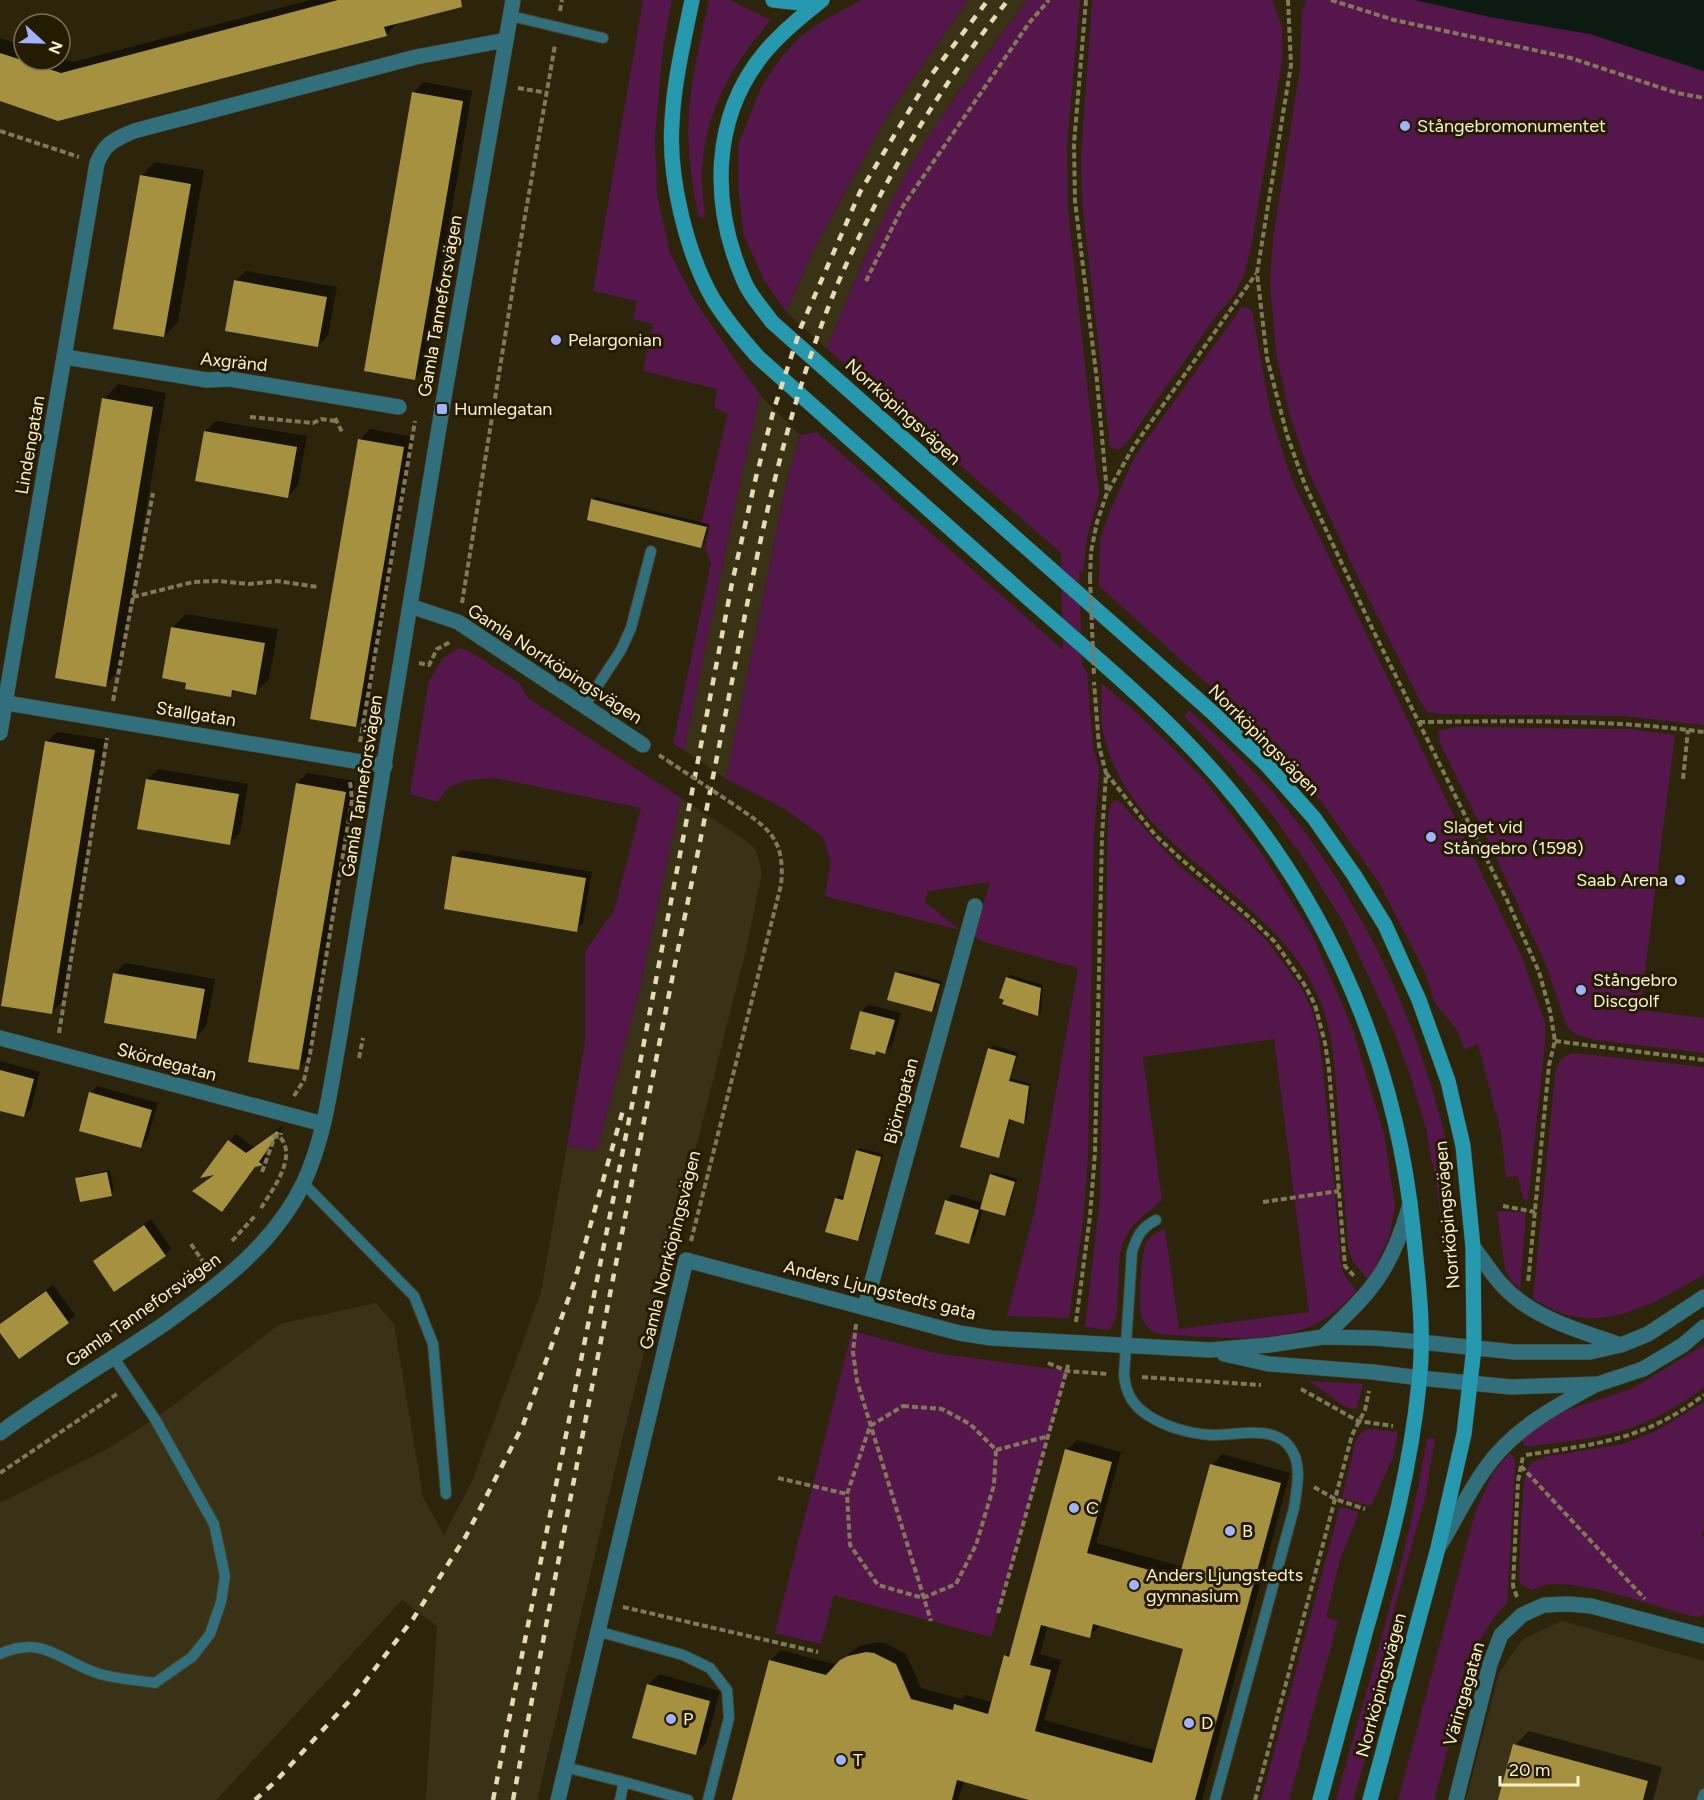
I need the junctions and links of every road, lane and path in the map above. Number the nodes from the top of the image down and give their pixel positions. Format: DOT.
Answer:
graph roads {
  1 [pos="513,0"];
  2 [pos="562,0"];
  3 [pos="692,0"];
  4 [pos="773,0"];
  5 [pos="812,0"];
  6 [pos="822,0"];
  7 [pos="1049,0"];
  8 [pos="1086,0"];
  9 [pos="1287,0"];
  10 [pos="1331,0"];
  11 [pos="511,16"];
  12 [pos="558,27"];
  13 [pos="603,38"];
  14 [pos="506,40"];
  15 [pos="498,84"];
  16 [pos="547,93"];
  17 [pos="1704,98"];
  18 [pos="0,131"];
  19 [pos="97,163"];
  20 [pos="1257,273"];
  21 [pos="866,281"];
  22 [pos="64,357"];
  23 [pos="399,406"];
  24 [pos="250,417"];
  25 [pos="335,421"];
  26 [pos="153,493"];
  27 [pos="1107,493"];
  28 [pos="651,551"];
  29 [pos="318,587"];
  30 [pos="133,597"];
  31 [pos="410,606"];
  32 [pos="458,622"];
  33 [pos="376,654"];
  34 [pos="402,659"];
  35 [pos="3,702"];
  36 [pos="585,705"];
  37 [pos="110,720"];
  38 [pos="1419,722"];
  39 [pos="1688,730"];
  40 [pos="1704,732"];
  41 [pos="0,733"];
  42 [pos="644,745"];
  43 [pos="353,760"];
  44 [pos="668,761"];
  45 [pos="385,766"];
  46 [pos="1106,773"];
  47 [pos="1683,779"];
  48 [pos="975,906"];
  49 [pos="0,1038"];
  50 [pos="1555,1041"];
  51 [pos="55,1053"];
  52 [pos="1704,1060"];
  53 [pos="286,1114"];
  54 [pos="323,1124"];
  55 [pos="280,1137"];
  56 [pos="262,1172"];
  57 [pos="303,1183"];
  58 [pos="1339,1191"];
  59 [pos="1263,1202"];
  60 [pos="1410,1202"];
  61 [pos="1503,1206"];
  62 [pos="1535,1212"];
  63 [pos="1156,1220"];
  64 [pos="191,1244"];
  65 [pos="227,1246"];
  66 [pos="1473,1247"];
  67 [pos="220,1252"];
  68 [pos="686,1260"];
  69 [pos="205,1265"];
  70 [pos="1368,1293"];
  71 [pos="1704,1297"];
  72 [pos="1523,1304"];
  73 [pos="862,1306"];
  74 [pos="1704,1328"];
  75 [pos="1323,1337"];
  76 [pos="1073,1342"];
  77 [pos="1421,1342"];
  78 [pos="1126,1345"];
  79 [pos="1621,1345"];
  80 [pos="1474,1348"];
  81 [pos="82,1350"];
  82 [pos="1210,1350"];
  83 [pos="114,1358"];
  84 [pos="1046,1362"];
  85 [pos="1067,1371"];
  86 [pos="1373,1372"];
  87 [pos="1124,1375"];
  88 [pos="1420,1378"];
  89 [pos="132,1383"];
  90 [pos="1469,1384"];
  91 [pos="1598,1384"];
  92 [pos="1264,1385"];
  93 [pos="1299,1388"];
  94 [pos="1704,1395"];
  95 [pos="1359,1421"];
  96 [pos="870,1426"];
  97 [pos="1414,1429"];
  98 [pos="0,1433"];
  99 [pos="1049,1436"];
  100 [pos="1509,1441"];
  101 [pos="996,1450"];
  102 [pos="1524,1455"];
  103 [pos="1521,1466"];
  104 [pos="0,1473"];
  105 [pos="778,1478"];
  106 [pos="1298,1479"];
  107 [pos="446,1494"];
  108 [pos="847,1494"];
  109 [pos="1335,1499"];
  110 [pos="1365,1509"];
  111 [pos="1438,1548"];
  112 [pos="923,1598"];
  113 [pos="1648,1602"];
  114 [pos="604,1603"];
  115 [pos="998,1613"];
  116 [pos="1522,1615"];
  117 [pos="931,1621"];
  118 [pos="597,1632"];
  119 [pos="1704,1636"];
  120 [pos="818,1652"];
  121 [pos="0,1654"];
  122 [pos="565,1767"];
  123 [pos="624,1782"];
  124 [pos="1704,1794"];
  125 [pos="558,1800"];
  126 [pos="620,1800"];
  127 [pos="688,1800"];
  128 [pos="708,1800"];
  129 [pos="1215,1800"];
  130 [pos="1255,1800"];
  131 [pos="1320,1800"];
  132 [pos="1370,1800"];
  133 [pos="1456,1800"];
  134 [pos="1702,1800"];
  1 -- 11 [label="street, Gamla Tanneforsvägen"];
  2 -- 12 [label="path"];
  3 -- 60 [label="main road, Norrköpingsvägen"];
  4 -- 5 [label="main road"];
  6 -- 66 [label="main road, Norrköpingsvägen"];
  7 -- 21 [label="path"];
  8 -- 27 [label="path"];
  9 -- 20 [label="path"];
  10 -- 17 [label="path"];
  11 -- 12 [label="lane"];
  11 -- 14 [label="street, Gamla Tanneforsvägen"];
  12 -- 13 [label="lane"];
  12 -- 16 [label="path"];
  14 -- 15 [label="street, Gamla Tanneforsvägen"];
  14 -- 19 [label="street"];
  15 -- 16 [label="path"];
  15 -- 31 [label="street, Gamla Tanneforsvägen"];
  16 -- 32 [label="path"];
  18 -- 19 [label="path"];
  19 -- 22 [label="street, Lindengatan"];
  20 -- 27 [label="path"];
  20 -- 38 [label="path"];
  22 -- 23 [label="street, Axgränd"];
  22 -- 35 [label="street, Lindengatan"];
  23 -- 33 [label="path"];
  24 -- 25 [label="path"];
  26 -- 30 [label="path"];
  27 -- 46 [label="path, bridge"];
  28 -- 36 [label="lane"];
  29 -- 30 [label="path"];
  30 -- 37 [label="path"];
  31 -- 32 [label="street, Gamla Norrköpingsvägen"];
  31 -- 34 [label="street, Gamla Tanneforsvägen"];
  32 -- 34 [label="path"];
  32 -- 36 [label="street, Gamla Norrköpingsvägen"];
  33 -- 34 [label="path"];
  33 -- 43 [label="path"];
  34 -- 45 [label="street, Gamla Tanneforsvägen"];
  35 -- 37 [label="street, Stallgatan"];
  35 -- 41 [label="street, Lindengatan"];
  36 -- 42 [label="street, Gamla Norrköpingsvägen"];
  37 -- 43 [label="street, Stallgatan"];
  37 -- 51 [label="path"];
  38 -- 39 [label="path"];
  38 -- 50 [label="path"];
  39 -- 40 [label="path"];
  39 -- 47 [label="path"];
  43 -- 45 [label="street, Stallgatan"];
  43 -- 53 [label="path"];
  44 -- 68 [label="path, Gamla Norrköpingsvägen, bridge"];
  45 -- 54 [label="street, Gamla Tanneforsvägen"];
  46 -- 58 [label="path"];
  46 -- 76 [label="path"];
  48 -- 73 [label="street, Björngatan"];
  49 -- 51 [label="street, Skördegatan"];
  50 -- 52 [label="path"];
  50 -- 62 [label="path"];
  51 -- 53 [label="street, Skördegatan"];
  53 -- 54 [label="street, Skördegatan"];
  53 -- 55 [label="path"];
  54 -- 57 [label="street, Gamla Tanneforsvägen"];
  55 -- 56 [label="path"];
  55 -- 65 [label="path"];
  57 -- 83 [label="street, Gamla Tanneforsvägen"];
  57 -- 107 [label="lane"];
  58 -- 59 [label="path"];
  58 -- 70 [label="path"];
  60 -- 70 [label="street"];
  60 -- 77 [label="main road, Norrköpingsvägen"];
  61 -- 62 [label="path"];
  62 -- 72 [label="path"];
  63 -- 78 [label="lane"];
  64 -- 69 [label="path"];
  66 -- 72 [label="street"];
  66 -- 80 [label="main road, Norrköpingsvägen"];
  67 -- 69 [label="path"];
  68 -- 73 [label="street, Anders Ljungstedts gata"];
  68 -- 114 [label="street, Gamla Norrköpingsvägen"];
  69 -- 81 [label="path"];
  70 -- 75 [label="street"];
  71 -- 79 [label="street, Anders Ljungstedts gata"];
  72 -- 79 [label="street"];
  73 -- 76 [label="street, Anders Ljungstedts gata"];
  73 -- 96 [label="path"];
  74 -- 91 [label="street"];
  75 -- 77 [label="street, Anders Ljungstedts gata"];
  75 -- 82 [label="street, Anders Ljungstedts gata"];
  76 -- 78 [label="street, Anders Ljungstedts gata"];
  76 -- 85 [label="path"];
  77 -- 80 [label="street, Anders Ljungstedts gata"];
  77 -- 88 [label="main road, Norrköpingsvägen"];
  78 -- 82 [label="street, Anders Ljungstedts gata"];
  78 -- 87 [label="lane"];
  79 -- 80 [label="street, Anders Ljungstedts gata"];
  80 -- 90 [label="main road, Norrköpingsvägen"];
  82 -- 86 [label="street, Anders Ljungstedts gata"];
  83 -- 89 [label="lane"];
  83 -- 98 [label="street, Gamla Tanneforsvägen"];
  84 -- 85 [label="path"];
  85 -- 87 [label="path"];
  85 -- 99 [label="path"];
  86 -- 88 [label="street, Anders Ljungstedts gata"];
  86 -- 95 [label="path"];
  87 -- 92 [label="path"];
  87 -- 106 [label="lane"];
  88 -- 90 [label="street, Anders Ljungstedts gata"];
  88 -- 97 [label="main road, Norrköpingsvägen"];
  89 -- 104 [label="path"];
  89 -- 121 [label="lane"];
  90 -- 91 [label="street, Anders Ljungstedts gata"];
  90 -- 111 [label="main road, Norrköpingsvägen"];
  91 -- 100 [label="street"];
  93 -- 95 [label="path"];
  94 -- 102 [label="path"];
  95 -- 97 [label="path"];
  95 -- 109 [label="path"];
  96 -- 101 [label="path"];
  96 -- 108 [label="path"];
  96 -- 112 [label="path"];
  97 -- 131 [label="main road, Norrköpingsvägen"];
  99 -- 101 [label="path"];
  99 -- 115 [label="path"];
  100 -- 102 [label="path"];
  100 -- 111 [label="street"];
  101 -- 112 [label="path"];
  102 -- 103 [label="path"];
  103 -- 113 [label="path"];
  103 -- 116 [label="path"];
  105 -- 108 [label="path"];
  106 -- 109 [label="path"];
  106 -- 129 [label="lane"];
  108 -- 112 [label="path"];
  109 -- 110 [label="path"];
  109 -- 130 [label="path"];
  111 -- 132 [label="main road, Norrköpingsvägen"];
  112 -- 117 [label="path"];
  114 -- 118 [label="street, Gamla Norrköpingsvägen"];
  114 -- 120 [label="path"];
  116 -- 119 [label="street, Väringagatan"];
  116 -- 133 [label="street, Väringagatan"];
  118 -- 122 [label="street, Gamla Norrköpingsvägen"];
  118 -- 128 [label="lane"];
  122 -- 123 [label="lane"];
  122 -- 125 [label="street, Gamla Norrköpingsvägen"];
  123 -- 126 [label="lane"];
  123 -- 127 [label="lane"];
  124 -- 134 [label="lane"];
}
